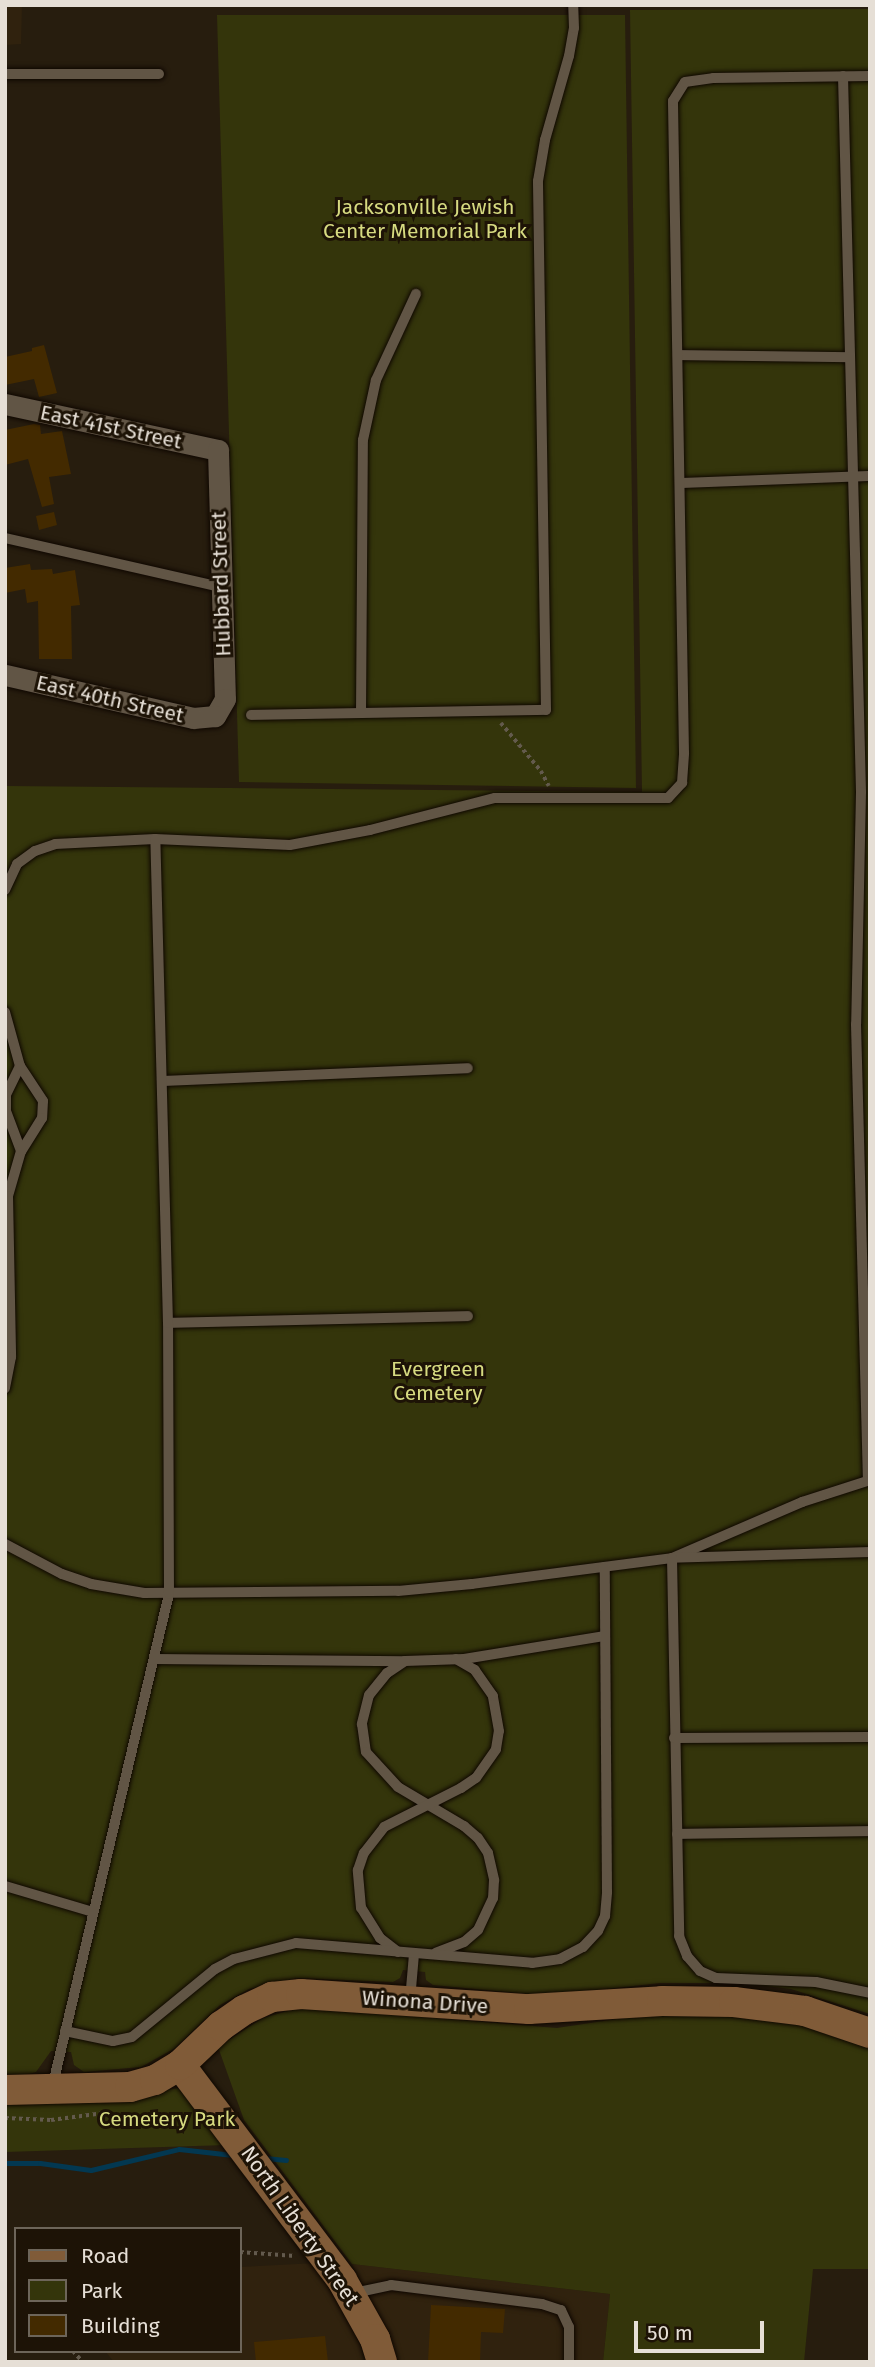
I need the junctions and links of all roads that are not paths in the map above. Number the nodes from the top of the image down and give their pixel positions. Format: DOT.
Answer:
graph roads {
  1 [pos="573,5"];
  2 [pos="5,74"];
  3 [pos="159,74"];
  4 [pos="842,76"];
  5 [pos="870,76"];
  6 [pos="416,294"];
  7 [pos="678,355"];
  8 [pos="848,357"];
  9 [pos="5,404"];
  10 [pos="218,450"];
  11 [pos="870,475"];
  12 [pos="851,476"];
  13 [pos="680,483"];
  14 [pos="5,538"];
  15 [pos="221,587"];
  16 [pos="5,675"];
  17 [pos="361,713"];
  18 [pos="251,715"];
  19 [pos="215,716"];
  20 [pos="866,792"];
  21 [pos="155,839"];
  22 [pos="5,890"];
  23 [pos="5,1012"];
  24 [pos="857,1051"];
  25 [pos="870,1051"];
  26 [pos="20,1066"];
  27 [pos="468,1068"];
  28 [pos="162,1081"];
  29 [pos="22,1151"];
  30 [pos="6,1251"];
  31 [pos="468,1316"];
  32 [pos="168,1323"];
  33 [pos="5,1388"];
  34 [pos="869,1480"];
  35 [pos="5,1544"];
  36 [pos="870,1552"];
  37 [pos="672,1558"];
  38 [pos="605,1567"];
  39 [pos="169,1594"];
  40 [pos="605,1636"];
  41 [pos="154,1659"];
  42 [pos="455,1659"];
  43 [pos="405,1661"];
  44 [pos="870,1737"];
  45 [pos="674,1738"];
  46 [pos="427,1804"];
  47 [pos="870,1831"];
  48 [pos="677,1834"];
  49 [pos="5,1886"];
  50 [pos="93,1912"];
  51 [pos="398,1952"];
  52 [pos="414,1954"];
  53 [pos="430,1955"];
  54 [pos="870,1993"];
  55 [pos="410,2001"];
  56 [pos="65,2031"];
  57 [pos="870,2033"];
  58 [pos="180,2064"];
  59 [pos="5,2090"];
  60 [pos="51,2090"];
  61 [pos="350,2294"];
  62 [pos="382,2362"];
  63 [pos="569,2362"];
  1 -- 17 [label="lane"];
  2 -- 3 [label="lane"];
  4 -- 5 [label="lane"];
  4 -- 7 [label="lane"];
  4 -- 8 [label="lane"];
  6 -- 17 [label="lane"];
  7 -- 8 [label="lane"];
  7 -- 13 [label="lane"];
  8 -- 12 [label="lane"];
  9 -- 10 [label="street, East 41st Street"];
  10 -- 15 [label="street, Hubbard Street"];
  11 -- 12 [label="lane"];
  12 -- 13 [label="lane"];
  12 -- 20 [label="lane"];
  13 -- 21 [label="lane"];
  14 -- 15 [label="lane"];
  15 -- 19 [label="street, Hubbard Street"];
  16 -- 19 [label="street, East 40th Street"];
  17 -- 18 [label="lane"];
  20 -- 24 [label="lane"];
  21 -- 22 [label="lane"];
  21 -- 28 [label="lane"];
  23 -- 26 [label="lane"];
  24 -- 25 [label="lane"];
  24 -- 34 [label="lane"];
  26 -- 29 [label="lane"];
  26 -- 29 [label="lane"];
  27 -- 28 [label="lane"];
  28 -- 32 [label="lane"];
  29 -- 30 [label="lane"];
  30 -- 33 [label="lane"];
  31 -- 32 [label="lane"];
  32 -- 39 [label="lane"];
  34 -- 37 [label="lane"];
  35 -- 39 [label="lane"];
  36 -- 37 [label="lane"];
  37 -- 38 [label="lane"];
  37 -- 45 [label="lane"];
  38 -- 39 [label="lane"];
  38 -- 40 [label="lane"];
  39 -- 41 [label="lane"];
  40 -- 42 [label="lane"];
  40 -- 53 [label="lane"];
  41 -- 43 [label="lane"];
  41 -- 50 [label="lane"];
  42 -- 43 [label="lane"];
  42 -- 46 [label="lane"];
  43 -- 46 [label="lane"];
  44 -- 45 [label="lane"];
  45 -- 48 [label="lane"];
  46 -- 51 [label="lane"];
  46 -- 53 [label="lane"];
  47 -- 48 [label="lane"];
  48 -- 54 [label="lane"];
  49 -- 50 [label="lane"];
  50 -- 56 [label="lane"];
  51 -- 52 [label="lane"];
  51 -- 56 [label="lane"];
  52 -- 53 [label="lane"];
  52 -- 55 [label="lane"];
  55 -- 57 [label="street, Winona Drive"];
  55 -- 58 [label="street, Winona Drive"];
  56 -- 60 [label="lane"];
  58 -- 60 [label="street, Winona Drive"];
  58 -- 61 [label="street, North Liberty Street"];
  59 -- 60 [label="street, Winona Drive"];
  61 -- 62 [label="street, North Liberty Street"];
  61 -- 63 [label="lane"];
}
